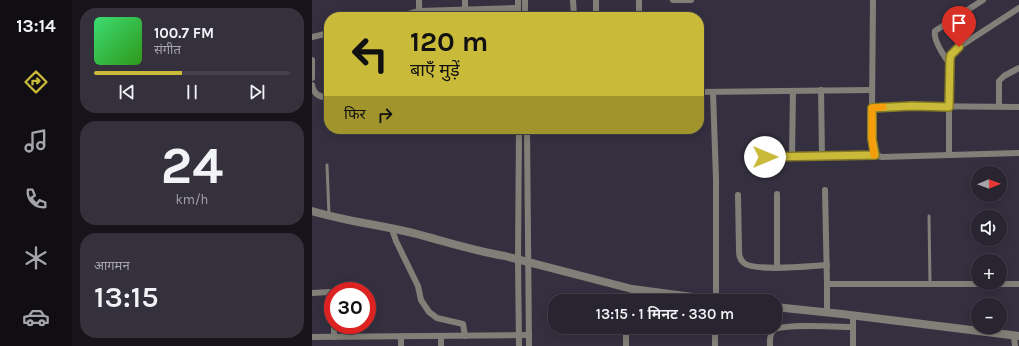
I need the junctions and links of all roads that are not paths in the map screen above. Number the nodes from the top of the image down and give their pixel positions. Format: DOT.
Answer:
graph roads {
  1 [pos="419,0"];
  2 [pos="465,0"];
  3 [pos="518,0"];
  4 [pos="525,0"];
  5 [pos="573,0"];
  6 [pos="596,0"];
  7 [pos="639,0"];
  8 [pos="673,0"];
  9 [pos="691,0"];
  10 [pos="873,0"];
  11 [pos="984,0"];
  12 [pos="466,8"];
  13 [pos="518,8"];
  14 [pos="1019,8"];
  15 [pos="419,11"];
  16 [pos="416,12"];
  17 [pos="518,12"];
  18 [pos="525,12"];
  19 [pos="574,12"];
  20 [pos="596,12"];
  21 [pos="639,12"];
  22 [pos="324,35"];
  23 [pos="312,37"];
  24 [pos="312,60"];
  25 [pos="949,63"];
  26 [pos="1019,68"];
  27 [pos="312,78"];
  28 [pos="312,85"];
  29 [pos="822,90"];
  30 [pos="872,90"];
  31 [pos="793,91"];
  32 [pos="704,92"];
  33 [pos="713,92"];
  34 [pos="324,97"];
  35 [pos="999,106"];
  36 [pos="949,107"];
  37 [pos="1019,107"];
  38 [pos="872,108"];
  39 [pos="519,134"];
  40 [pos="527,134"];
  41 [pos="1019,153"];
  42 [pos="949,154"];
  43 [pos="875,155"];
  44 [pos="765,157"];
  45 [pos="792,157"];
  46 [pos="822,157"];
  47 [pos="327,165"];
  48 [pos="825,190"];
  49 [pos="777,194"];
  50 [pos="738,196"];
  51 [pos="312,211"];
  52 [pos="329,215"];
  53 [pos="929,216"];
  54 [pos="392,229"];
  55 [pos="518,260"];
  56 [pos="529,262"];
  57 [pos="826,265"];
  58 [pos="778,267"];
  59 [pos="827,284"];
  60 [pos="930,284"];
  61 [pos="1019,284"];
  62 [pos="324,292"];
  63 [pos="312,293"];
  64 [pos="672,294"];
  65 [pos="718,294"];
  66 [pos="782,308"];
  67 [pos="827,312"];
  68 [pos="853,315"];
  69 [pos="853,327"];
  70 [pos="626,334"];
  71 [pos="715,334"];
  72 [pos="520,335"];
  73 [pos="529,335"];
  74 [pos="401,336"];
  75 [pos="465,336"];
  76 [pos="1017,336"];
  77 [pos="312,337"];
  78 [pos="334,337"];
  79 [pos="441,337"];
  80 [pos="401,346"];
  81 [pos="442,346"];
  82 [pos="519,346"];
  83 [pos="529,346"];
  84 [pos="626,346"];
  85 [pos="715,346"];
  86 [pos="770,346"];
  87 [pos="853,346"];
  88 [pos="1014,346"];
  1 -- 15 [label="street"];
  2 -- 12 [label="street"];
  3 -- 13 [label="street"];
  4 -- 18 [label="street"];
  5 -- 19 [label="street"];
  6 -- 20 [label="street"];
  7 -- 21 [label="street"];
  8 -- 9 [label="street"];
  10 -- 30 [label="street"];
  11 -- 25 [label="street"];
  12 -- 13 [label="street"];
  12 -- 15 [label="street"];
  13 -- 17 [label="street"];
  14 -- 25 [label="street"];
  15 -- 16 [label="street"];
  22 -- 23 [label="street"];
  24 -- 27 [label="street"];
  25 -- 36 [label="street"];
  26 -- 35 [label="street"];
  28 -- 34 [label="street"];
  29 -- 30 [label="street"];
  29 -- 31 [label="street"];
  29 -- 46 [label="street"];
  30 -- 38 [label="street"];
  31 -- 33 [label="street"];
  31 -- 45 [label="street"];
  32 -- 33 [label="street"];
  33 -- 65 [label="street"];
  35 -- 36 [label="street"];
  35 -- 37 [label="street"];
  36 -- 38 [label="street"];
  36 -- 42 [label="street"];
  38 -- 43 [label="street"];
  39 -- 55 [label="street"];
  40 -- 56 [label="street"];
  41 -- 42 [label="street"];
  42 -- 43 [label="street"];
  43 -- 46 [label="street"];
  44 -- 45 [label="street"];
  45 -- 46 [label="street"];
  47 -- 52 [label="lane"];
  48 -- 57 [label="street"];
  49 -- 58 [label="street"];
  50 -- 58 [label="street"];
  51 -- 52 [label="street"];
  52 -- 54 [label="street"];
  53 -- 60 [label="lane"];
  54 -- 55 [label="street"];
  54 -- 75 [label="street"];
  55 -- 56 [label="street"];
  55 -- 72 [label="street"];
  56 -- 64 [label="street"];
  56 -- 73 [label="street"];
  57 -- 58 [label="street"];
  57 -- 59 [label="street"];
  59 -- 60 [label="street"];
  59 -- 67 [label="street"];
  60 -- 61 [label="street"];
  62 -- 63 [label="street"];
  66 -- 67 [label="street"];
  67 -- 68 [label="street"];
  68 -- 69 [label="street"];
  68 -- 76 [label="street"];
  69 -- 86 [label="street"];
  69 -- 87 [label="street"];
  70 -- 84 [label="street"];
  71 -- 85 [label="street"];
  72 -- 73 [label="street"];
  72 -- 75 [label="street"];
  72 -- 82 [label="street"];
  73 -- 83 [label="street"];
  74 -- 78 [label="street"];
  74 -- 79 [label="street"];
  74 -- 80 [label="street"];
  75 -- 79 [label="street"];
  76 -- 88 [label="street"];
  77 -- 78 [label="street"];
  79 -- 81 [label="street"];
}
